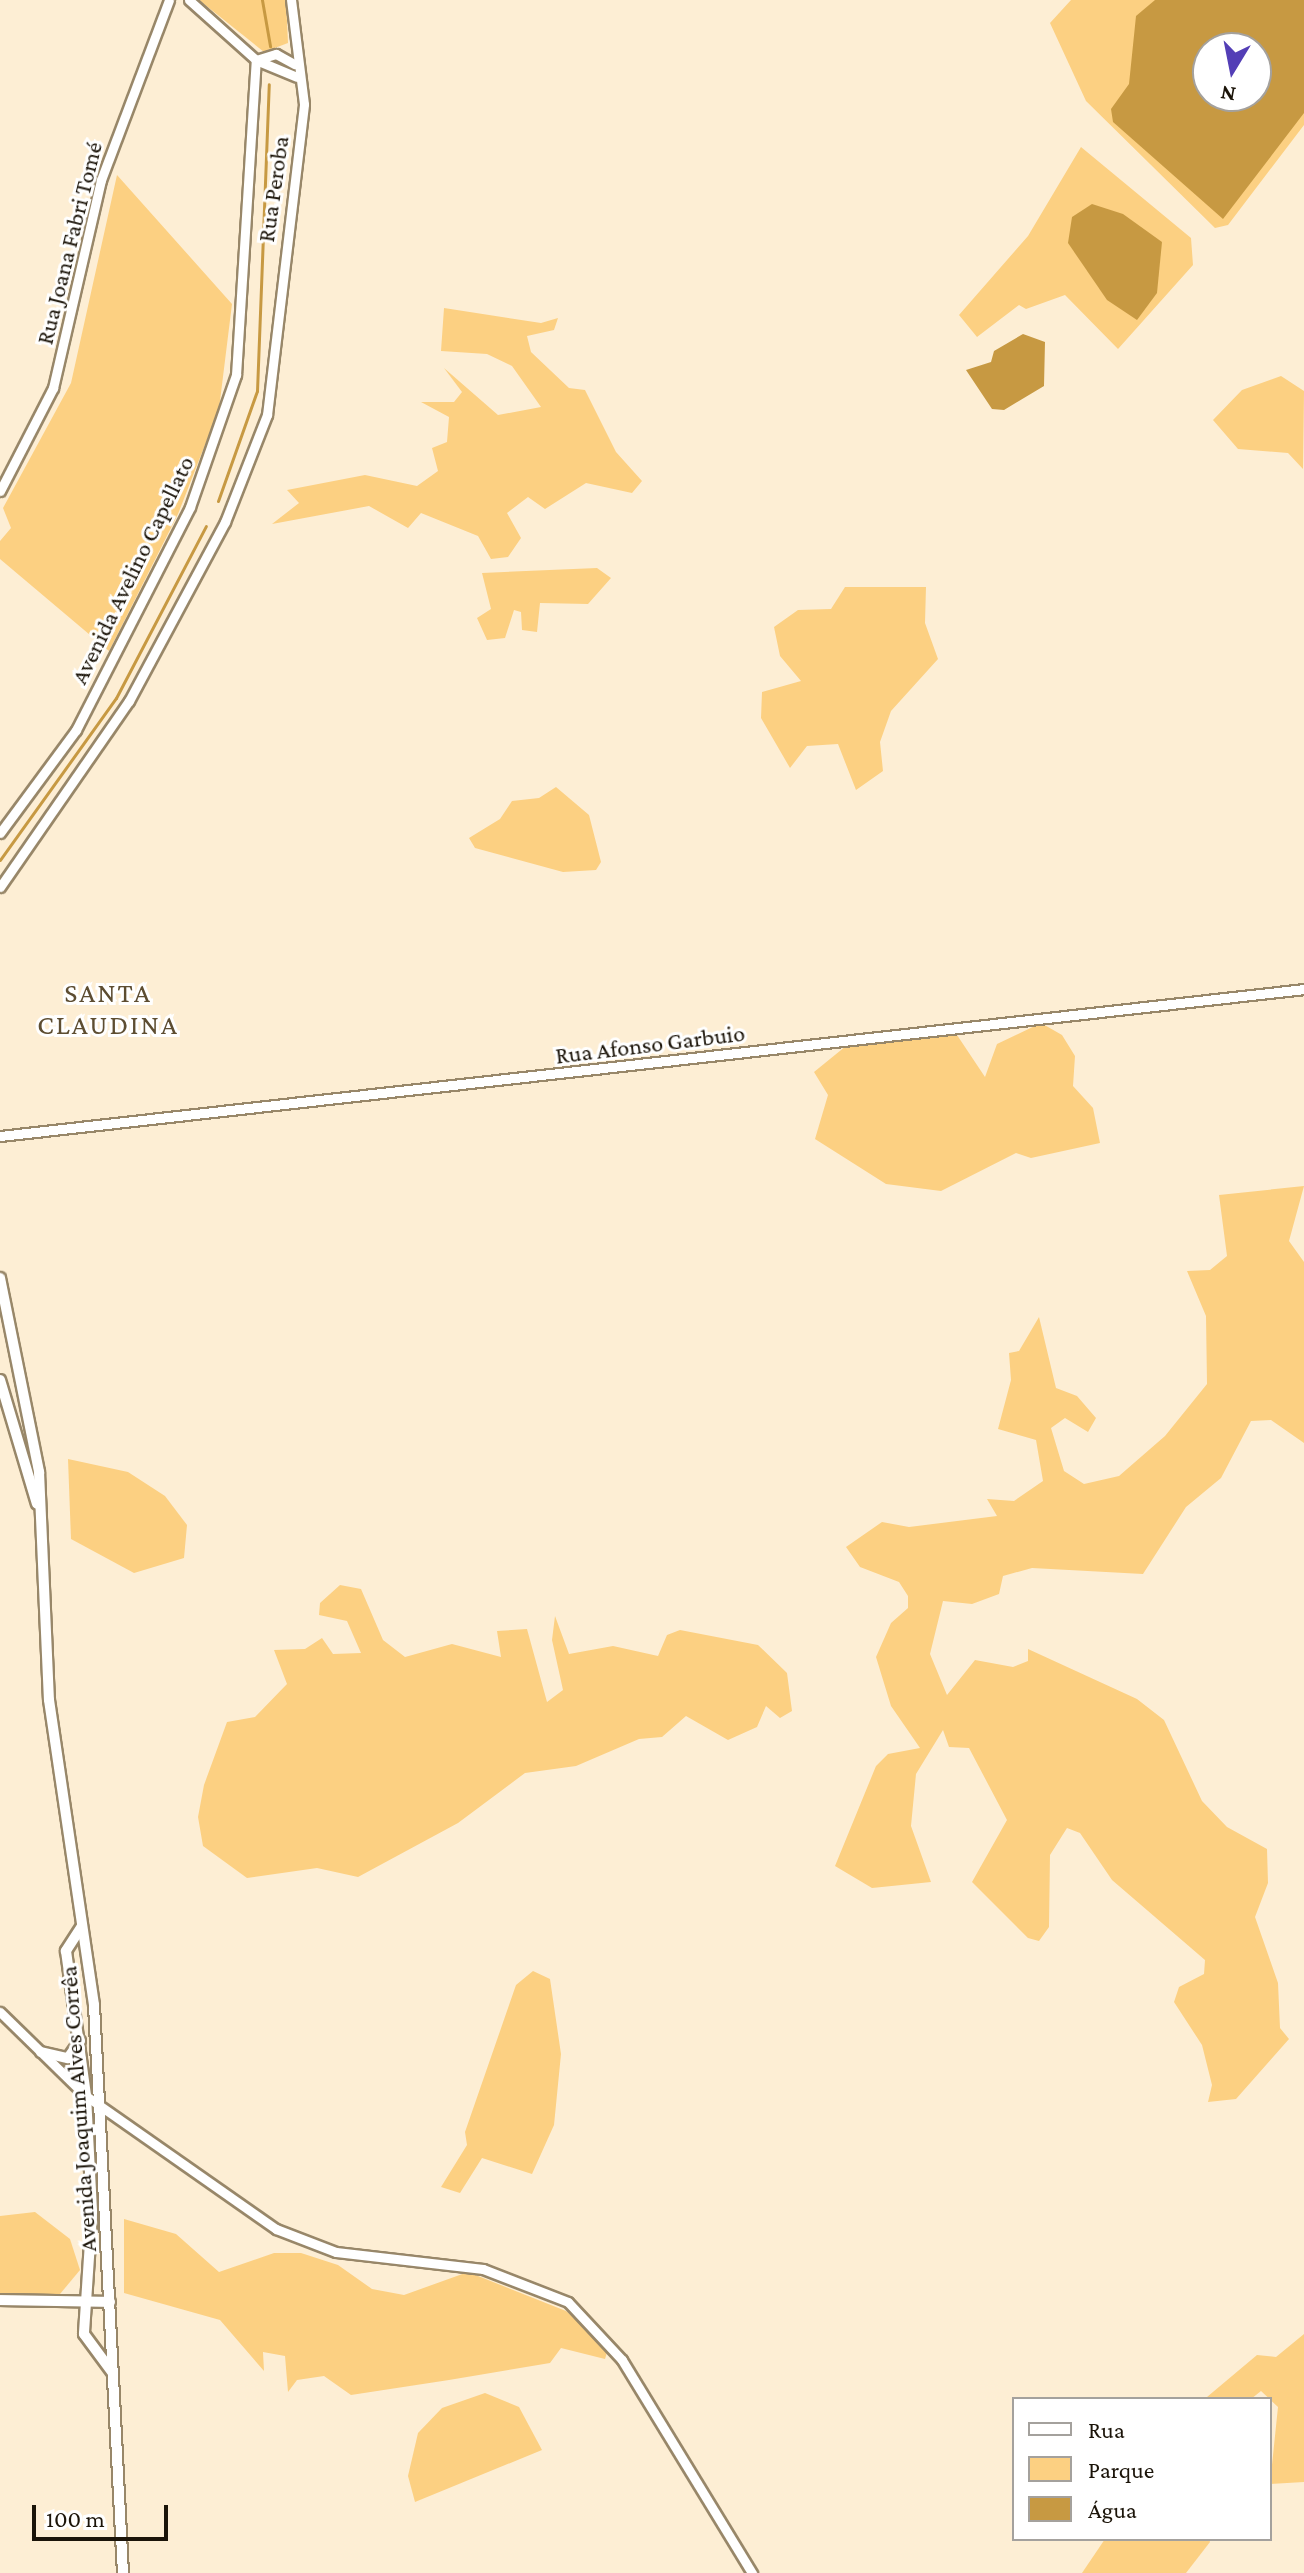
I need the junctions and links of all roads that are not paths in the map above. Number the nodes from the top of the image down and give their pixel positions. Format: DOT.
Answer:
graph roads {
  1 [pos="291,0"];
  2 [pos="191,4"];
  3 [pos="167,5"];
  4 [pos="256,60"];
  5 [pos="294,64"];
  6 [pos="297,77"];
  7 [pos="0,491"];
  8 [pos="0,833"];
  9 [pos="0,887"];
  10 [pos="1304,989"];
  11 [pos="0,1136"];
  12 [pos="0,1278"];
  13 [pos="0,1380"];
  14 [pos="38,1505"];
  15 [pos="84,1914"];
  16 [pos="68,1961"];
  17 [pos="92,1991"];
  18 [pos="0,2012"];
  19 [pos="80,2039"];
  20 [pos="41,2052"];
  21 [pos="86,2096"];
  22 [pos="102,2107"];
  23 [pos="0,2300"];
  24 [pos="83,2302"];
  25 [pos="110,2302"];
  26 [pos="113,2374"];
  27 [pos="123,2573"];
  28 [pos="752,2573"];
  1 -- 5 [label="street"];
  2 -- 3 [label="street"];
  2 -- 4 [label="street"];
  3 -- 7 [label="street, Rua Joana Fabri Tomé"];
  4 -- 5 [label="street"];
  4 -- 6 [label="street"];
  4 -- 8 [label="street, Avenida Avelino Capellato"];
  5 -- 6 [label="street"];
  6 -- 9 [label="street, Rua Peroba"];
  10 -- 11 [label="street, Rua Afonso Garbuio"];
  12 -- 14 [label="main road, Avenida Joaquim Alves Corrêa"];
  13 -- 14 [label="main road, Avenida Joaquim Alves Corrêa"];
  14 -- 15 [label="main road, Avenida Joaquim Alves Corrêa"];
  15 -- 16 [label="main road, Avenida Joaquim Alves Corrêa"];
  15 -- 17 [label="main road, Avenida Joaquim Alves Corrêa"];
  16 -- 17 [label="main road"];
  16 -- 19 [label="main road, Avenida Joaquim Alves Corrêa"];
  17 -- 22 [label="main road, Avenida Joaquim Alves Corrêa"];
  18 -- 20 [label="street"];
  19 -- 20 [label="main road"];
  19 -- 21 [label="main road, Avenida Joaquim Alves Corrêa"];
  20 -- 21 [label="street"];
  21 -- 22 [label="street"];
  21 -- 24 [label="main road, Avenida Joaquim Alves Corrêa"];
  22 -- 25 [label="main road, Avenida Joaquim Alves Corrêa"];
  22 -- 28 [label="street"];
  23 -- 24 [label="main road"];
  24 -- 25 [label="main road"];
  24 -- 26 [label="main road, Avenida Joaquim Alves Corrêa"];
  25 -- 26 [label="main road, Avenida Joaquim Alves Corrêa"];
  26 -- 27 [label="main road, Avenida Joaquim Alves Corrêa"];
}
